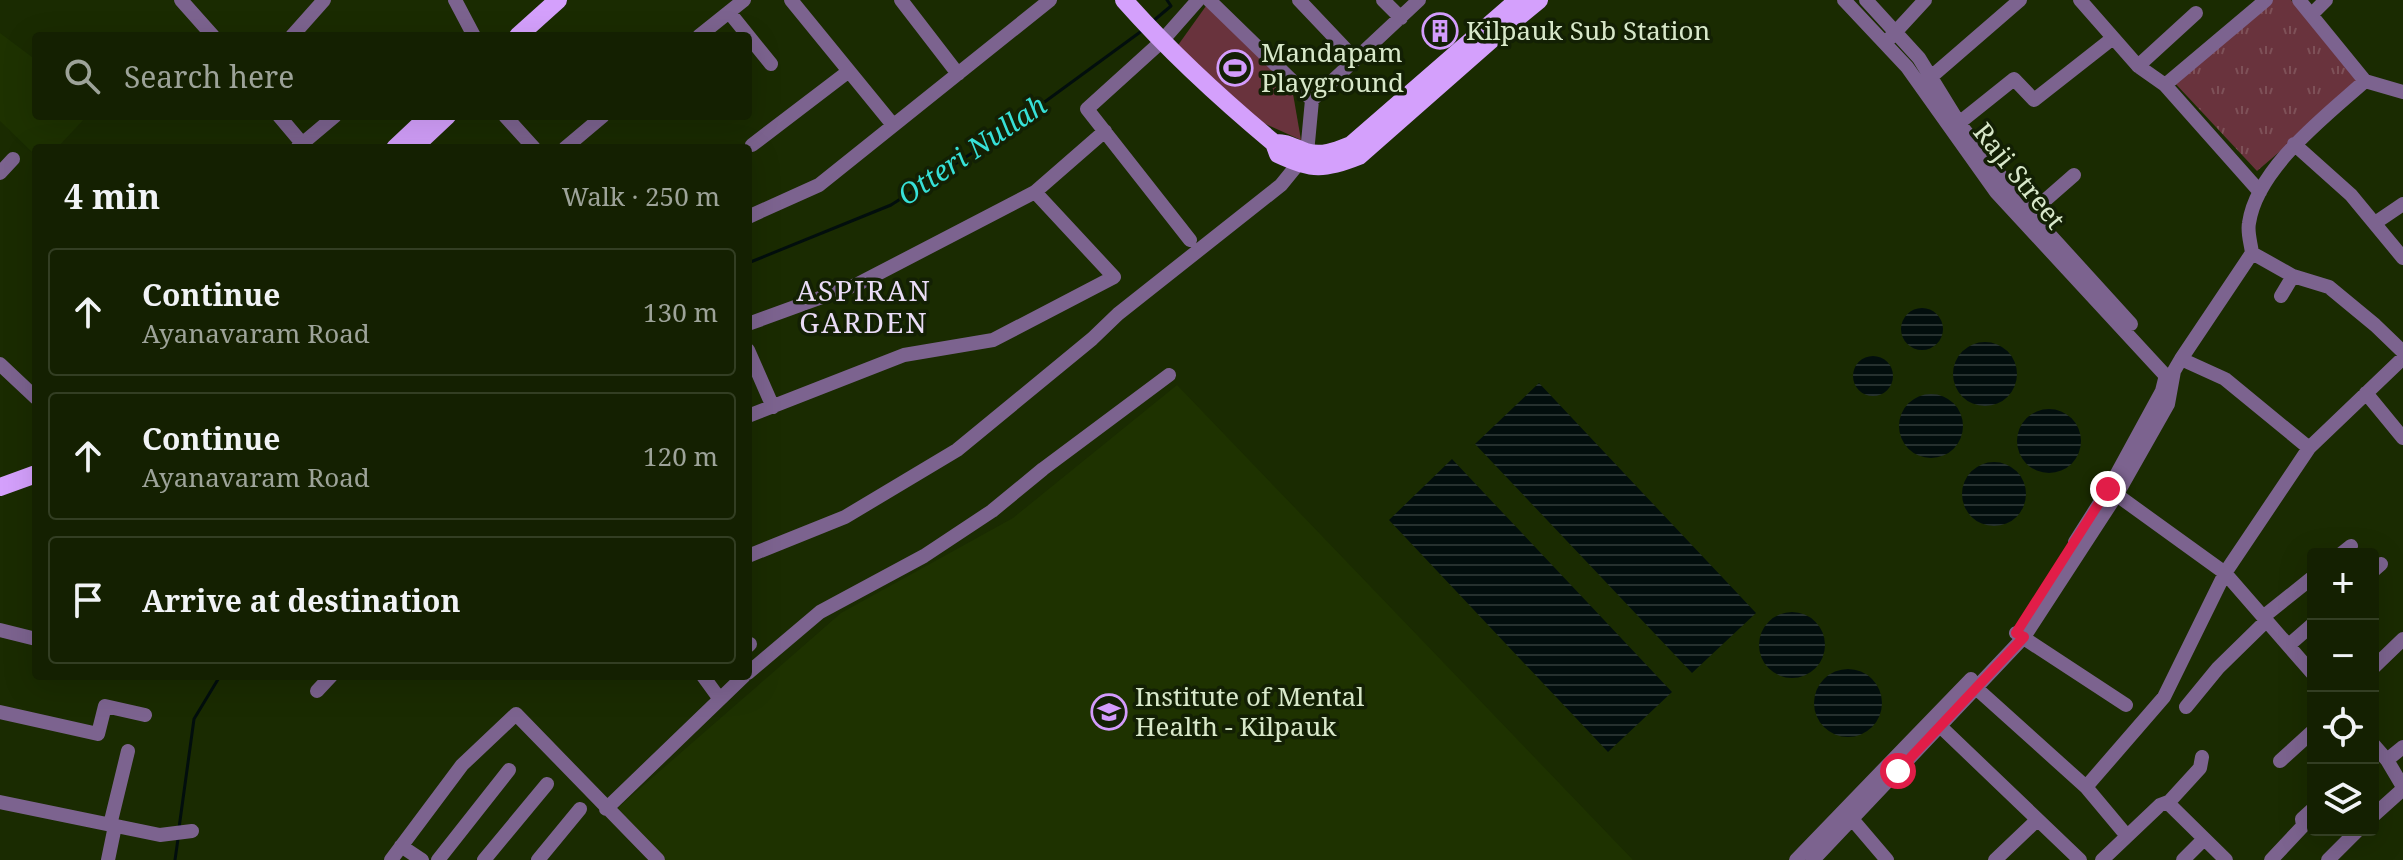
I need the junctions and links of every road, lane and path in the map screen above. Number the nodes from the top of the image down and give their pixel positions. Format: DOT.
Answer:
graph roads {
  1 [pos="181,0"];
  2 [pos="324,0"];
  3 [pos="455,0"];
  4 [pos="558,0"];
  5 [pos="570,0"];
  6 [pos="744,0"];
  7 [pos="791,0"];
  8 [pos="901,0"];
  9 [pos="1050,0"];
  10 [pos="1124,0"];
  11 [pos="1198,0"];
  12 [pos="1209,0"];
  13 [pos="1299,0"];
  14 [pos="1383,0"];
  15 [pos="1419,0"];
  16 [pos="1518,0"];
  17 [pos="1539,0"];
  18 [pos="1844,0"];
  19 [pos="1866,0"];
  20 [pos="1925,0"];
  21 [pos="2020,0"];
  22 [pos="2080,0"];
  23 [pos="2266,0"];
  24 [pos="2299,0"];
  25 [pos="2326,0"];
  26 [pos="729,12"];
  27 [pos="2196,13"];
  28 [pos="2312,14"];
  29 [pos="1401,18"];
  30 [pos="1896,31"];
  31 [pos="209,32"];
  32 [pos="296,32"];
  33 [pos="472,32"];
  34 [pos="522,32"];
  35 [pos="537,32"];
  36 [pos="704,32"];
  37 [pos="745,32"];
  38 [pos="1157,37"];
  39 [pos="2113,38"];
  40 [pos="752,40"];
  41 [pos="1884,43"];
  42 [pos="1355,59"];
  43 [pos="771,64"];
  44 [pos="2138,66"];
  45 [pos="849,71"];
  46 [pos="958,74"];
  47 [pos="1931,77"];
  48 [pos="2365,81"];
  49 [pos="2165,85"];
  50 [pos="2403,92"];
  51 [pos="1312,100"];
  52 [pos="282,120"];
  53 [pos="331,120"];
  54 [pos="425,120"];
  55 [pos="443,120"];
  56 [pos="509,120"];
  57 [pos="598,120"];
  58 [pos="1959,123"];
  59 [pos="893,125"];
  60 [pos="1105,131"];
  61 [pos="300,144"];
  62 [pos="305,144"];
  63 [pos="399,144"];
  64 [pos="417,144"];
  65 [pos="530,144"];
  66 [pos="570,144"];
  67 [pos="2294,144"];
  68 [pos="752,145"];
  69 [pos="1302,158"];
  70 [pos="13,159"];
  71 [pos="0,173"];
  72 [pos="2074,175"];
  73 [pos="1035,192"];
  74 [pos="2260,192"];
  75 [pos="2403,204"];
  76 [pos="752,215"];
  77 [pos="2026,217"];
  78 [pos="2375,223"];
  79 [pos="1190,240"];
  80 [pos="2252,253"];
  81 [pos="2403,258"];
  82 [pos="2293,276"];
  83 [pos="2281,296"];
  84 [pos="752,323"];
  85 [pos="2403,355"];
  86 [pos="752,359"];
  87 [pos="0,364"];
  88 [pos="2173,368"];
  89 [pos="1169,375"];
  90 [pos="2366,393"];
  91 [pos="32,394"];
  92 [pos="773,407"];
  93 [pos="752,415"];
  94 [pos="2403,438"];
  95 [pos="2309,448"];
  96 [pos="32,464"];
  97 [pos="32,475"];
  98 [pos="0,476"];
  99 [pos="0,487"];
  100 [pos="2112,492"];
  101 [pos="752,554"];
  102 [pos="2225,573"];
  103 [pos="2307,582"];
  104 [pos="2265,619"];
  105 [pos="2307,629"];
  106 [pos="0,630"];
  107 [pos="2020,635"];
  108 [pos="32,638"];
  109 [pos="2403,639"];
  110 [pos="2289,645"];
  111 [pos="2307,657"];
  112 [pos="2379,662"];
  113 [pos="752,669"];
  114 [pos="327,680"];
  115 [pos="707,680"];
  116 [pos="739,680"];
  117 [pos="1976,688"];
  118 [pos="317,691"];
  119 [pos="719,698"];
  120 [pos="2126,705"];
  121 [pos="2186,707"];
  122 [pos="0,712"];
  123 [pos="145,715"];
  124 [pos="1941,727"];
  125 [pos="2307,736"];
  126 [pos="2403,747"];
  127 [pos="128,751"];
  128 [pos="2379,752"];
  129 [pos="2379,753"];
  130 [pos="2202,757"];
  131 [pos="2280,761"];
  132 [pos="509,770"];
  133 [pos="547,784"];
  134 [pos="2403,786"];
  135 [pos="2086,787"];
  136 [pos="0,802"];
  137 [pos="2168,802"];
  138 [pos="580,809"];
  139 [pos="606,809"];
  140 [pos="2379,810"];
  141 [pos="2307,814"];
  142 [pos="1852,819"];
  143 [pos="2037,820"];
  144 [pos="113,825"];
  145 [pos="192,831"];
  146 [pos="2127,836"];
  147 [pos="2352,836"];
  148 [pos="2203,840"];
  149 [pos="401,846"];
  150 [pos="108,860"];
  151 [pos="391,860"];
  152 [pos="422,860"];
  153 [pos="438,860"];
  154 [pos="484,860"];
  155 [pos="538,860"];
  156 [pos="658,860"];
  157 [pos="1796,860"];
  158 [pos="1813,860"];
  159 [pos="1887,860"];
  160 [pos="1995,860"];
  161 [pos="2080,860"];
  162 [pos="2102,860"];
  163 [pos="2183,860"];
  164 [pos="2226,860"];
  165 [pos="2271,860"];
  166 [pos="2328,860"];
  1 -- 31 [label="street"];
  2 -- 32 [label="street"];
  3 -- 33 [label="street"];
  4 -- 34 [label="main road"];
  5 -- 35 [label="main road"];
  6 -- 26 [label="street"];
  7 -- 45 [label="street"];
  8 -- 46 [label="street"];
  9 -- 46 [label="street"];
  10 -- 38 [label="main road"];
  11 -- 38 [label="street"];
  12 -- 51 [label="street"];
  13 -- 42 [label="street"];
  14 -- 29 [label="street"];
  15 -- 29 [label="street"];
  16 -- 69 [label="main road"];
  17 -- 69 [label="main road"];
  18 -- 41 [label="street, Raji Street"];
  19 -- 30 [label="street, Raji Street"];
  20 -- 30 [label="street"];
  21 -- 47 [label="street"];
  22 -- 39 [label="street"];
  23 -- 49 [label="street"];
  24 -- 28 [label="street"];
  25 -- 28 [label="street"];
  26 -- 36 [label="street"];
  26 -- 37 [label="street"];
  27 -- 44 [label="street"];
  28 -- 48 [label="street"];
  29 -- 42 [label="street"];
  30 -- 41 [label="street"];
  30 -- 47 [label="street, Raji Street"];
  38 -- 60 [label="street"];
  38 -- 69 [label="main road"];
  39 -- 44 [label="street"];
  39 -- 58 [label="street"];
  40 -- 43 [label="street"];
  41 -- 77 [label="street, Raji Street"];
  42 -- 51 [label="street"];
  44 -- 49 [label="street"];
  45 -- 59 [label="street"];
  45 -- 68 [label="street"];
  46 -- 59 [label="street"];
  47 -- 58 [label="street, Raji Street"];
  48 -- 50 [label="street"];
  48 -- 67 [label="street"];
  49 -- 74 [label="street"];
  51 -- 69 [label="street"];
  52 -- 61 [label="street"];
  53 -- 62 [label="street"];
  54 -- 63 [label="main road"];
  55 -- 64 [label="main road"];
  56 -- 65 [label="street"];
  57 -- 66 [label="street"];
  58 -- 77 [label="street, Raji Street"];
  59 -- 76 [label="street"];
  60 -- 73 [label="street"];
  60 -- 79 [label="street"];
  67 -- 74 [label="street"];
  67 -- 78 [label="street"];
  69 -- 101 [label="street"];
  70 -- 71 [label="street"];
  72 -- 77 [label="street"];
  73 -- 84 [label="street"];
  73 -- 92 [label="street"];
  74 -- 80 [label="street"];
  75 -- 78 [label="street"];
  77 -- 88 [label="street, Raji Street"];
  78 -- 81 [label="street"];
  80 -- 82 [label="street"];
  80 -- 88 [label="street"];
  82 -- 83 [label="street"];
  82 -- 85 [label="street"];
  85 -- 90 [label="street"];
  86 -- 92 [label="street"];
  87 -- 91 [label="street"];
  88 -- 95 [label="street"];
  88 -- 100 [label="street"];
  89 -- 113 [label="street"];
  90 -- 94 [label="street"];
  90 -- 95 [label="street"];
  92 -- 93 [label="street"];
  95 -- 102 [label="street"];
  96 -- 98 [label="main road"];
  97 -- 99 [label="main road"];
  100 -- 102 [label="street"];
  100 -- 107 [label="street"];
  102 -- 104 [label="street"];
  102 -- 135 [label="street"];
  103 -- 104 [label="street"];
  104 -- 110 [label="street"];
  104 -- 121 [label="street"];
  105 -- 110 [label="street"];
  106 -- 108 [label="street"];
  107 -- 117 [label="street"];
  107 -- 120 [label="street"];
  107 -- 157 [label="street"];
  109 -- 112 [label="street"];
  110 -- 111 [label="street"];
  114 -- 118 [label="street"];
  115 -- 119 [label="street"];
  116 -- 119 [label="street"];
  117 -- 124 [label="street"];
  117 -- 135 [label="street"];
  119 -- 139 [label="street"];
  122 -- 123 [label="street"];
  124 -- 142 [label="street"];
  124 -- 143 [label="street"];
  125 -- 131 [label="street"];
  126 -- 128 [label="street"];
  127 -- 144 [label="street"];
  129 -- 134 [label="street"];
  130 -- 137 [label="street"];
  132 -- 153 [label="street"];
  133 -- 154 [label="street"];
  134 -- 140 [label="street"];
  135 -- 146 [label="street"];
  136 -- 144 [label="street"];
  137 -- 146 [label="street"];
  137 -- 148 [label="street"];
  138 -- 155 [label="street"];
  139 -- 149 [label="street"];
  139 -- 156 [label="street"];
  141 -- 165 [label="street"];
  142 -- 158 [label="street"];
  142 -- 159 [label="street"];
  143 -- 160 [label="street"];
  143 -- 161 [label="street"];
  144 -- 145 [label="street"];
  144 -- 150 [label="street"];
  146 -- 162 [label="street"];
  147 -- 166 [label="street"];
  148 -- 163 [label="street"];
  148 -- 164 [label="street"];
  149 -- 151 [label="street"];
  149 -- 152 [label="street"];
}
